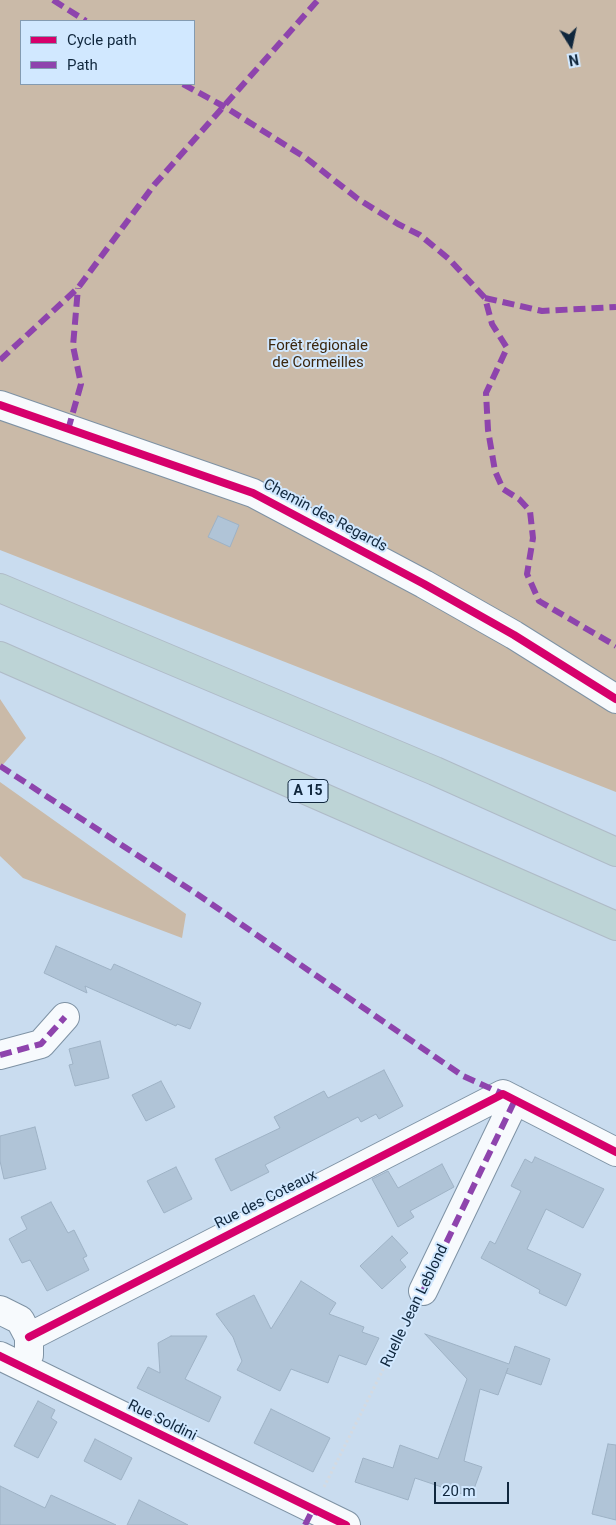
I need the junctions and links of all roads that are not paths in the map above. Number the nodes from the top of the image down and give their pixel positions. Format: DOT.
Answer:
graph roads {
  1 [pos="0,405"];
  2 [pos="0,588"];
  3 [pos="0,656"];
  4 [pos="616,699"];
  5 [pos="616,852"];
  6 [pos="616,926"];
  7 [pos="65,1017"];
  8 [pos="0,1056"];
  9 [pos="516,1100"];
  10 [pos="616,1152"];
  11 [pos="423,1291"];
  12 [pos="0,1310"];
  13 [pos="29,1337"];
  14 [pos="12,1362"];
  15 [pos="346,1525"];
  1 -- 4 [label="street, Chemin des Regards"];
  2 -- 5 [label="highway"];
  3 -- 6 [label="highway, A 15"];
  7 -- 8 [label="street"];
  9 -- 10 [label="street"];
  9 -- 11 [label="street, Ruelle Jean Leblond"];
  9 -- 13 [label="street, Rue des Coteaux"];
  12 -- 13 [label="street"];
  13 -- 14 [label="street"];
  14 -- 15 [label="street, Rue Soldini"];
}
